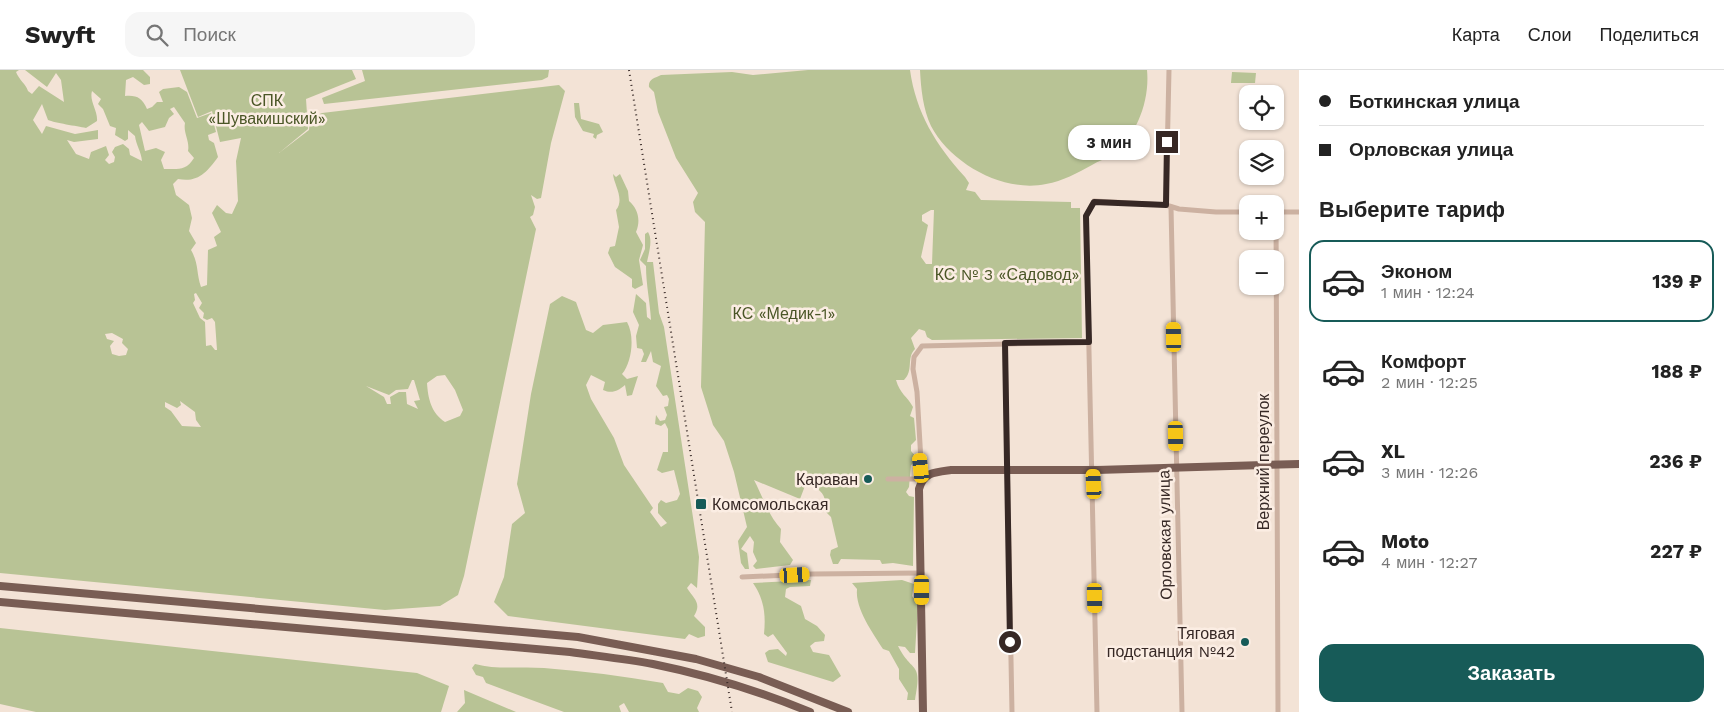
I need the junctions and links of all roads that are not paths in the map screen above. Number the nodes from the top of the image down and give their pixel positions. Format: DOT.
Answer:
graph roads {
  1 [pos="1169,70"];
  2 [pos="1168,206"];
  3 [pos="1239,212"];
  4 [pos="1284,212"];
  5 [pos="1299,212"];
  6 [pos="1275,240"];
  7 [pos="1089,342"];
  8 [pos="1005,343"];
  9 [pos="1299,464"];
  10 [pos="1276,465"];
  11 [pos="1176,467"];
  12 [pos="1093,470"];
  13 [pos="1007,472"];
  14 [pos="888,479"];
  15 [pos="922,479"];
  16 [pos="922,573"];
  17 [pos="742,577"];
  18 [pos="0,586"];
  19 [pos="0,602"];
  20 [pos="810,712"];
  21 [pos="848,712"];
  22 [pos="923,712"];
  23 [pos="1012,712"];
  24 [pos="1097,712"];
  25 [pos="1182,712"];
  26 [pos="1278,712"];
  1 -- 2 [label="street, Орловская улица"];
  2 -- 3 [label="street"];
  2 -- 7 [label="street"];
  2 -- 11 [label="street, Орловская улица"];
  4 -- 5 [label="street"];
  6 -- 10 [label="street, Верхний переулок"];
  7 -- 8 [label="street"];
  7 -- 12 [label="street"];
  8 -- 13 [label="street"];
  8 -- 15 [label="street"];
  9 -- 10 [label="main road"];
  10 -- 11 [label="main road"];
  10 -- 26 [label="street, Верхний переулок"];
  11 -- 12 [label="main road"];
  11 -- 25 [label="street, Орловская улица"];
  12 -- 13 [label="main road"];
  12 -- 24 [label="street"];
  13 -- 15 [label="main road"];
  13 -- 23 [label="street"];
  14 -- 15 [label="street"];
  15 -- 16 [label="main road"];
  16 -- 17 [label="street"];
  16 -- 22 [label="main road"];
  18 -- 21 [label="main road"];
  19 -- 20 [label="main road"];
}
